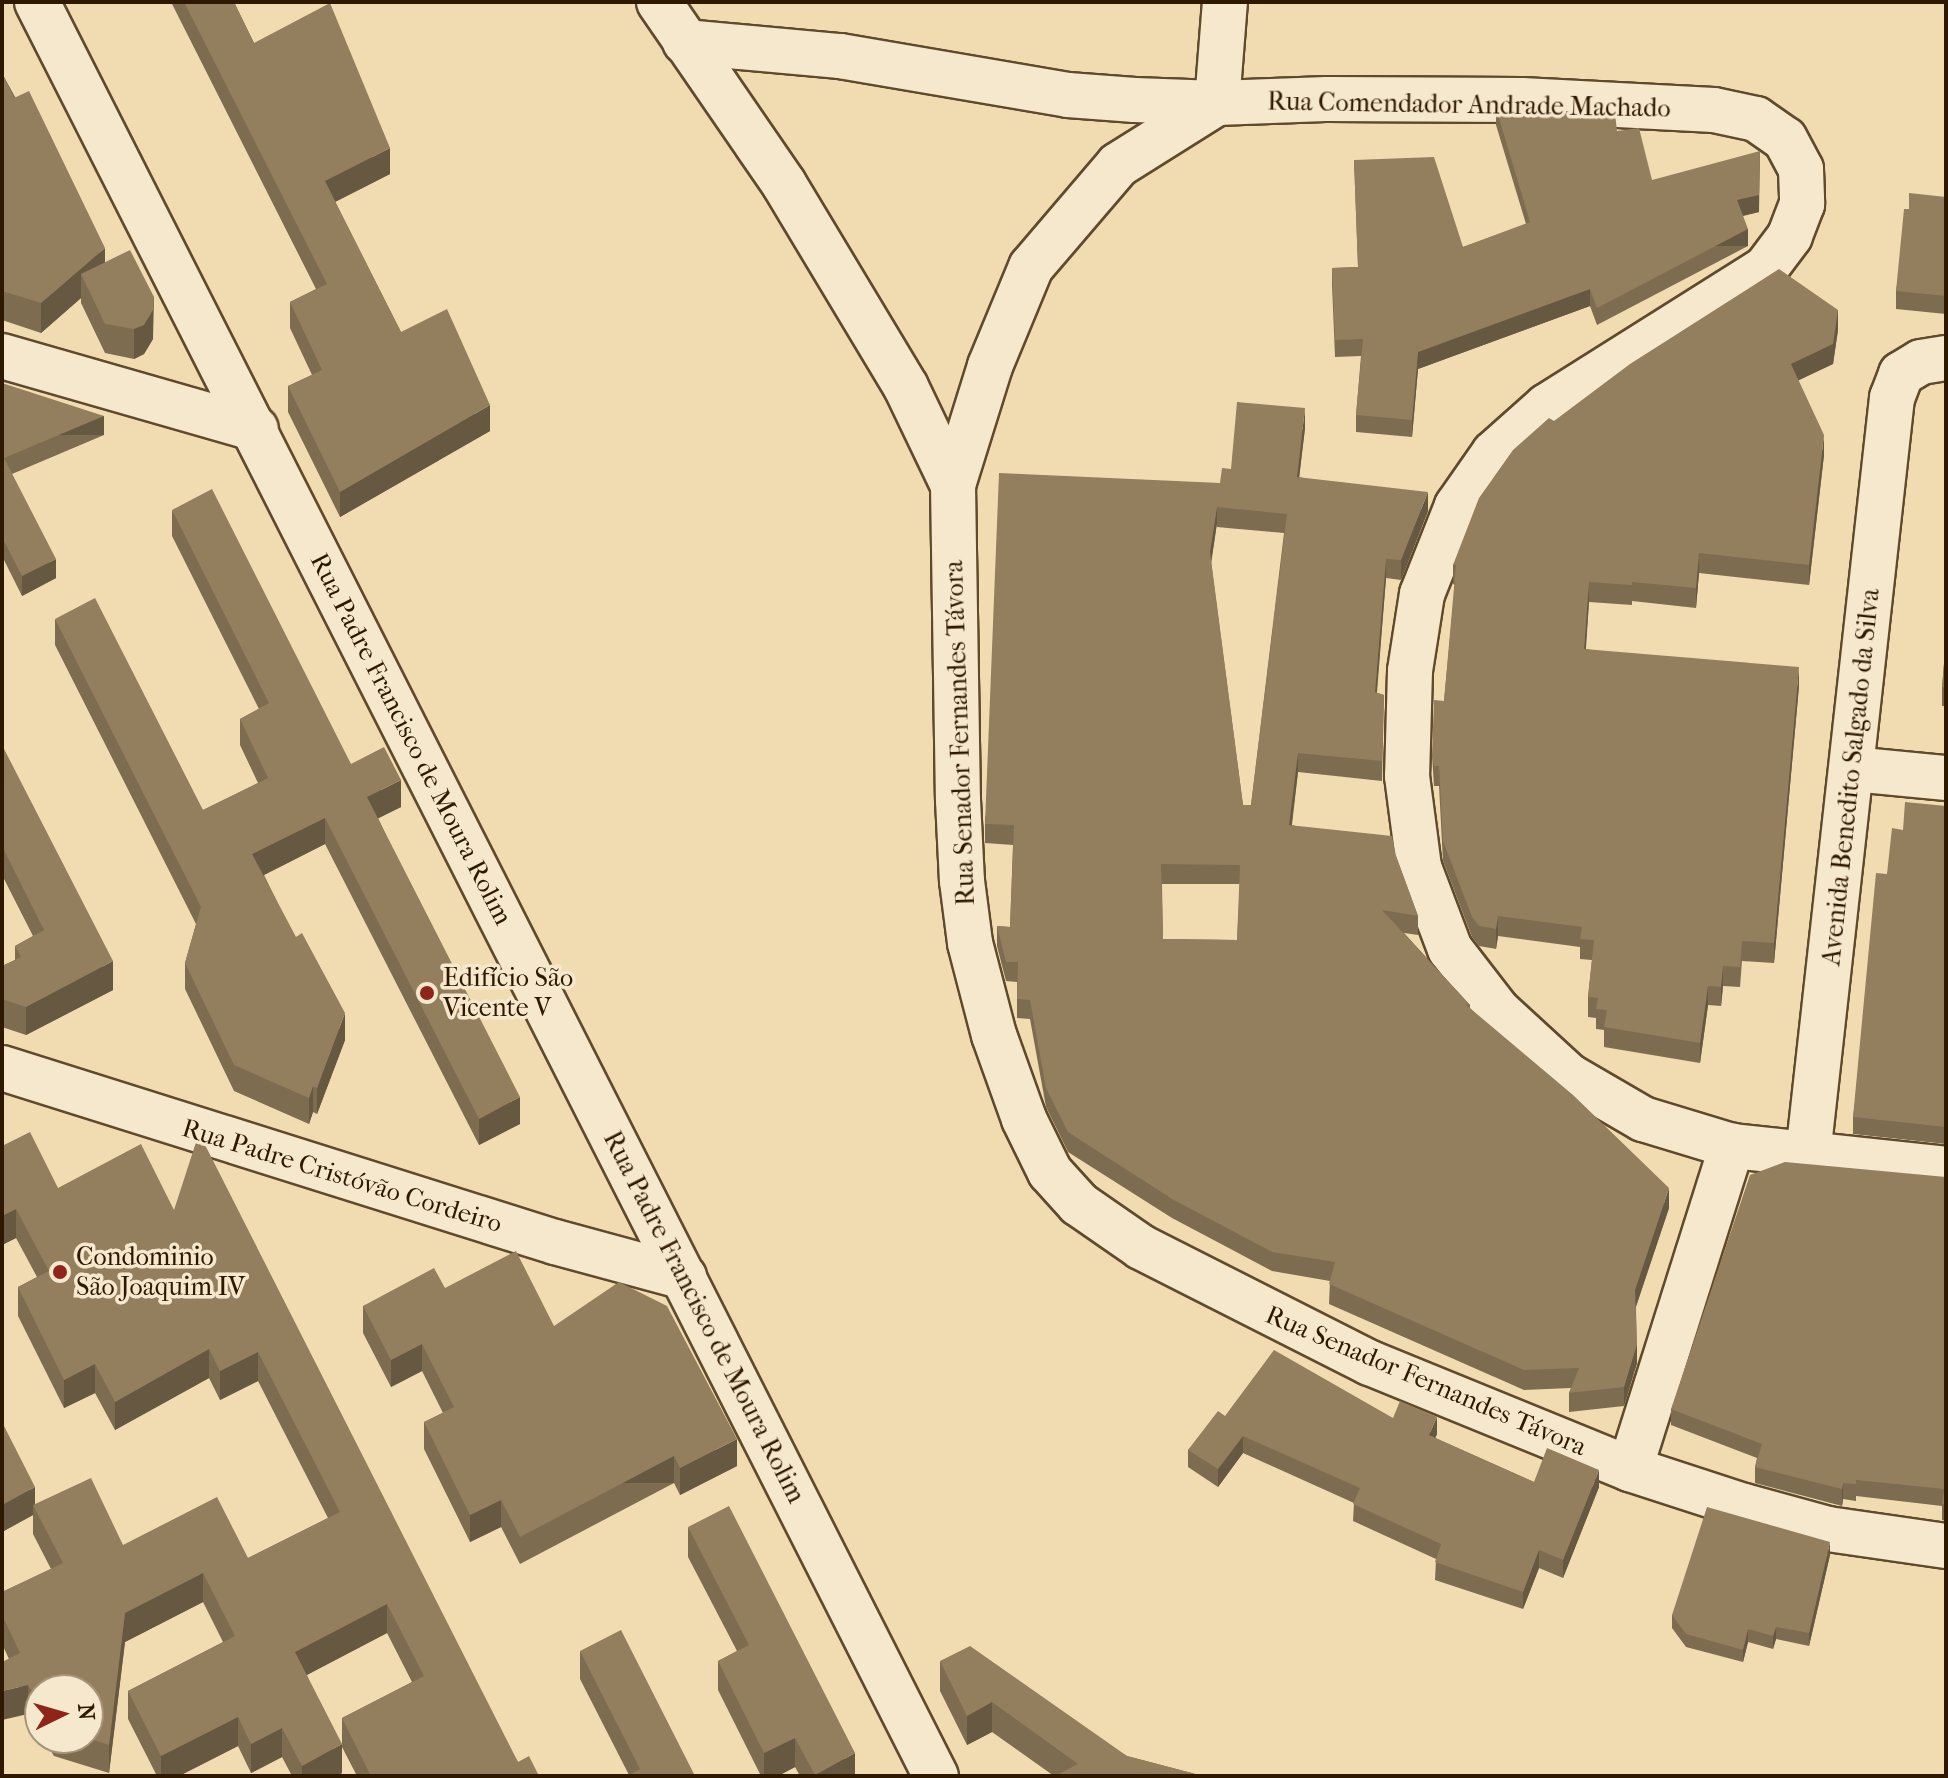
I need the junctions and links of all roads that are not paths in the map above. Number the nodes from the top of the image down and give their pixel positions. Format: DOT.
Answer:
graph roads {
  1 [pos="37,2"];
  2 [pos="659,2"];
  3 [pos="1225,2"];
  4 [pos="685,42"];
  5 [pos="1217,103"];
  6 [pos="2,356"];
  7 [pos="1946,358"];
  8 [pos="256,429"];
  9 [pos="953,485"];
  10 [pos="1852,769"];
  11 [pos="1946,778"];
  12 [pos="2,1068"];
  13 [pos="1732,1146"];
  14 [pos="1808,1155"];
  15 [pos="1946,1169"];
  16 [pos="684,1277"];
  17 [pos="1630,1469"];
  18 [pos="1946,1546"];
  19 [pos="936,1776"];
  1 -- 8 [label="street, Rua Padre Francisco de Moura Rolim"];
  2 -- 4 [label="street, Rua Senador Fernandes Távora"];
  3 -- 5 [label="street"];
  4 -- 5 [label="street, Rua Comendador Andrade Machado"];
  4 -- 9 [label="street, Rua Senador Fernandes Távora"];
  5 -- 9 [label="street, Rua Senador Fernandes Távora"];
  5 -- 13 [label="street, Rua Comendador Andrade Machado"];
  6 -- 8 [label="street"];
  7 -- 10 [label="street, Avenida Benedito Salgado da Silva"];
  8 -- 16 [label="street, Rua Padre Francisco de Moura Rolim"];
  9 -- 17 [label="street, Rua Senador Fernandes Távora"];
  10 -- 11 [label="street"];
  10 -- 14 [label="street, Avenida Benedito Salgado da Silva"];
  12 -- 16 [label="street, Rua Padre Cristóvão Cordeiro"];
  13 -- 14 [label="street, Rua Comendador Andrade Machado"];
  13 -- 17 [label="street"];
  14 -- 15 [label="street, Rua Comendador Andrade Machado"];
  16 -- 19 [label="street, Rua Padre Francisco de Moura Rolim"];
  17 -- 18 [label="street, Rua Senador Fernandes Távora"];
}
